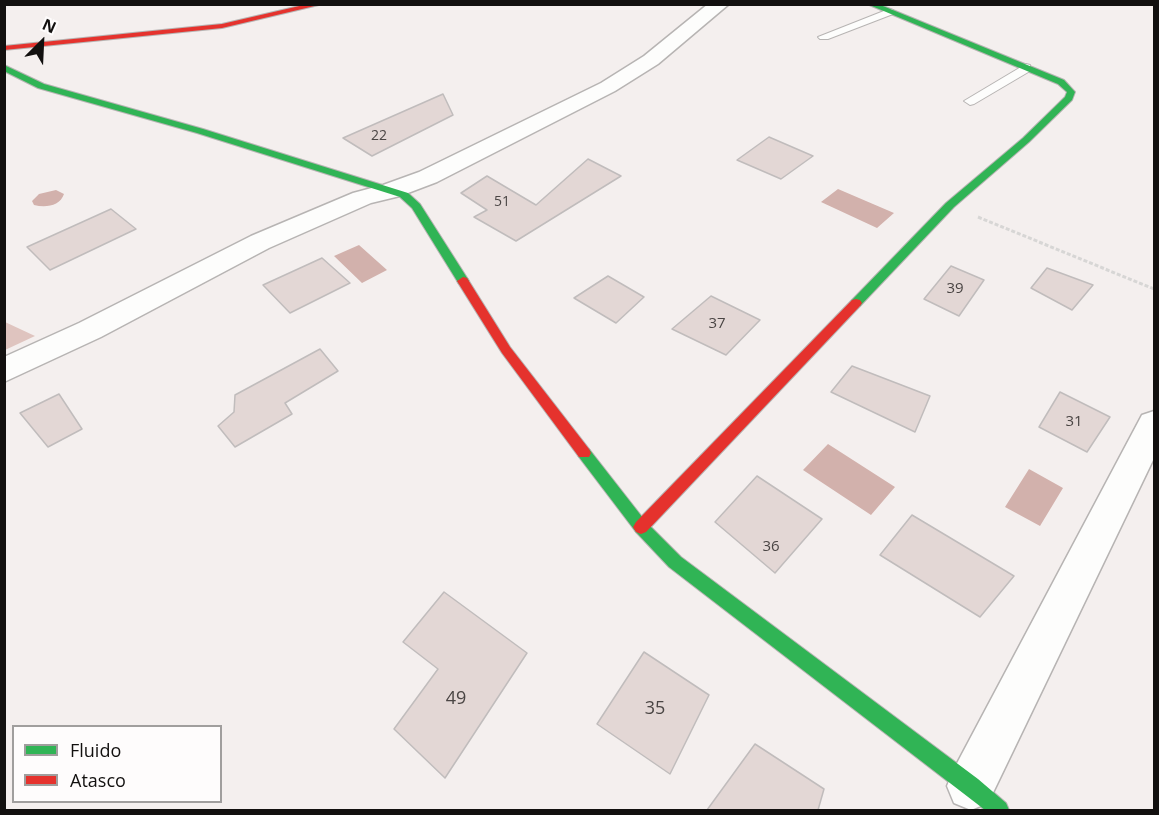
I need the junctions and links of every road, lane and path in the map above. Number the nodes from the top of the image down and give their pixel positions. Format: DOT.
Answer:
graph roads {
  1 [pos="320,4"];
  2 [pos="720,4"];
  3 [pos="870,4"];
  4 [pos="889,12"];
  5 [pos="824,37"];
  6 [pos="4,48"];
  7 [pos="4,67"];
  8 [pos="1026,68"];
  9 [pos="970,101"];
  10 [pos="391,191"];
  11 [pos="950,205"];
  12 [pos="1155,289"];
  13 [pos="4,371"];
  14 [pos="1155,424"];
  15 [pos="641,527"];
  16 [pos="985,798"];
  1 -- 6 [label="street"];
  2 -- 10 [label="street"];
  3 -- 4 [label="street"];
  4 -- 5 [label="lane"];
  4 -- 8 [label="street"];
  7 -- 10 [label="street"];
  8 -- 9 [label="lane"];
  8 -- 11 [label="street"];
  10 -- 13 [label="street"];
  10 -- 15 [label="street"];
  11 -- 12 [label="path"];
  11 -- 15 [label="street"];
  14 -- 16 [label="street"];
  15 -- 16 [label="street"];
}
